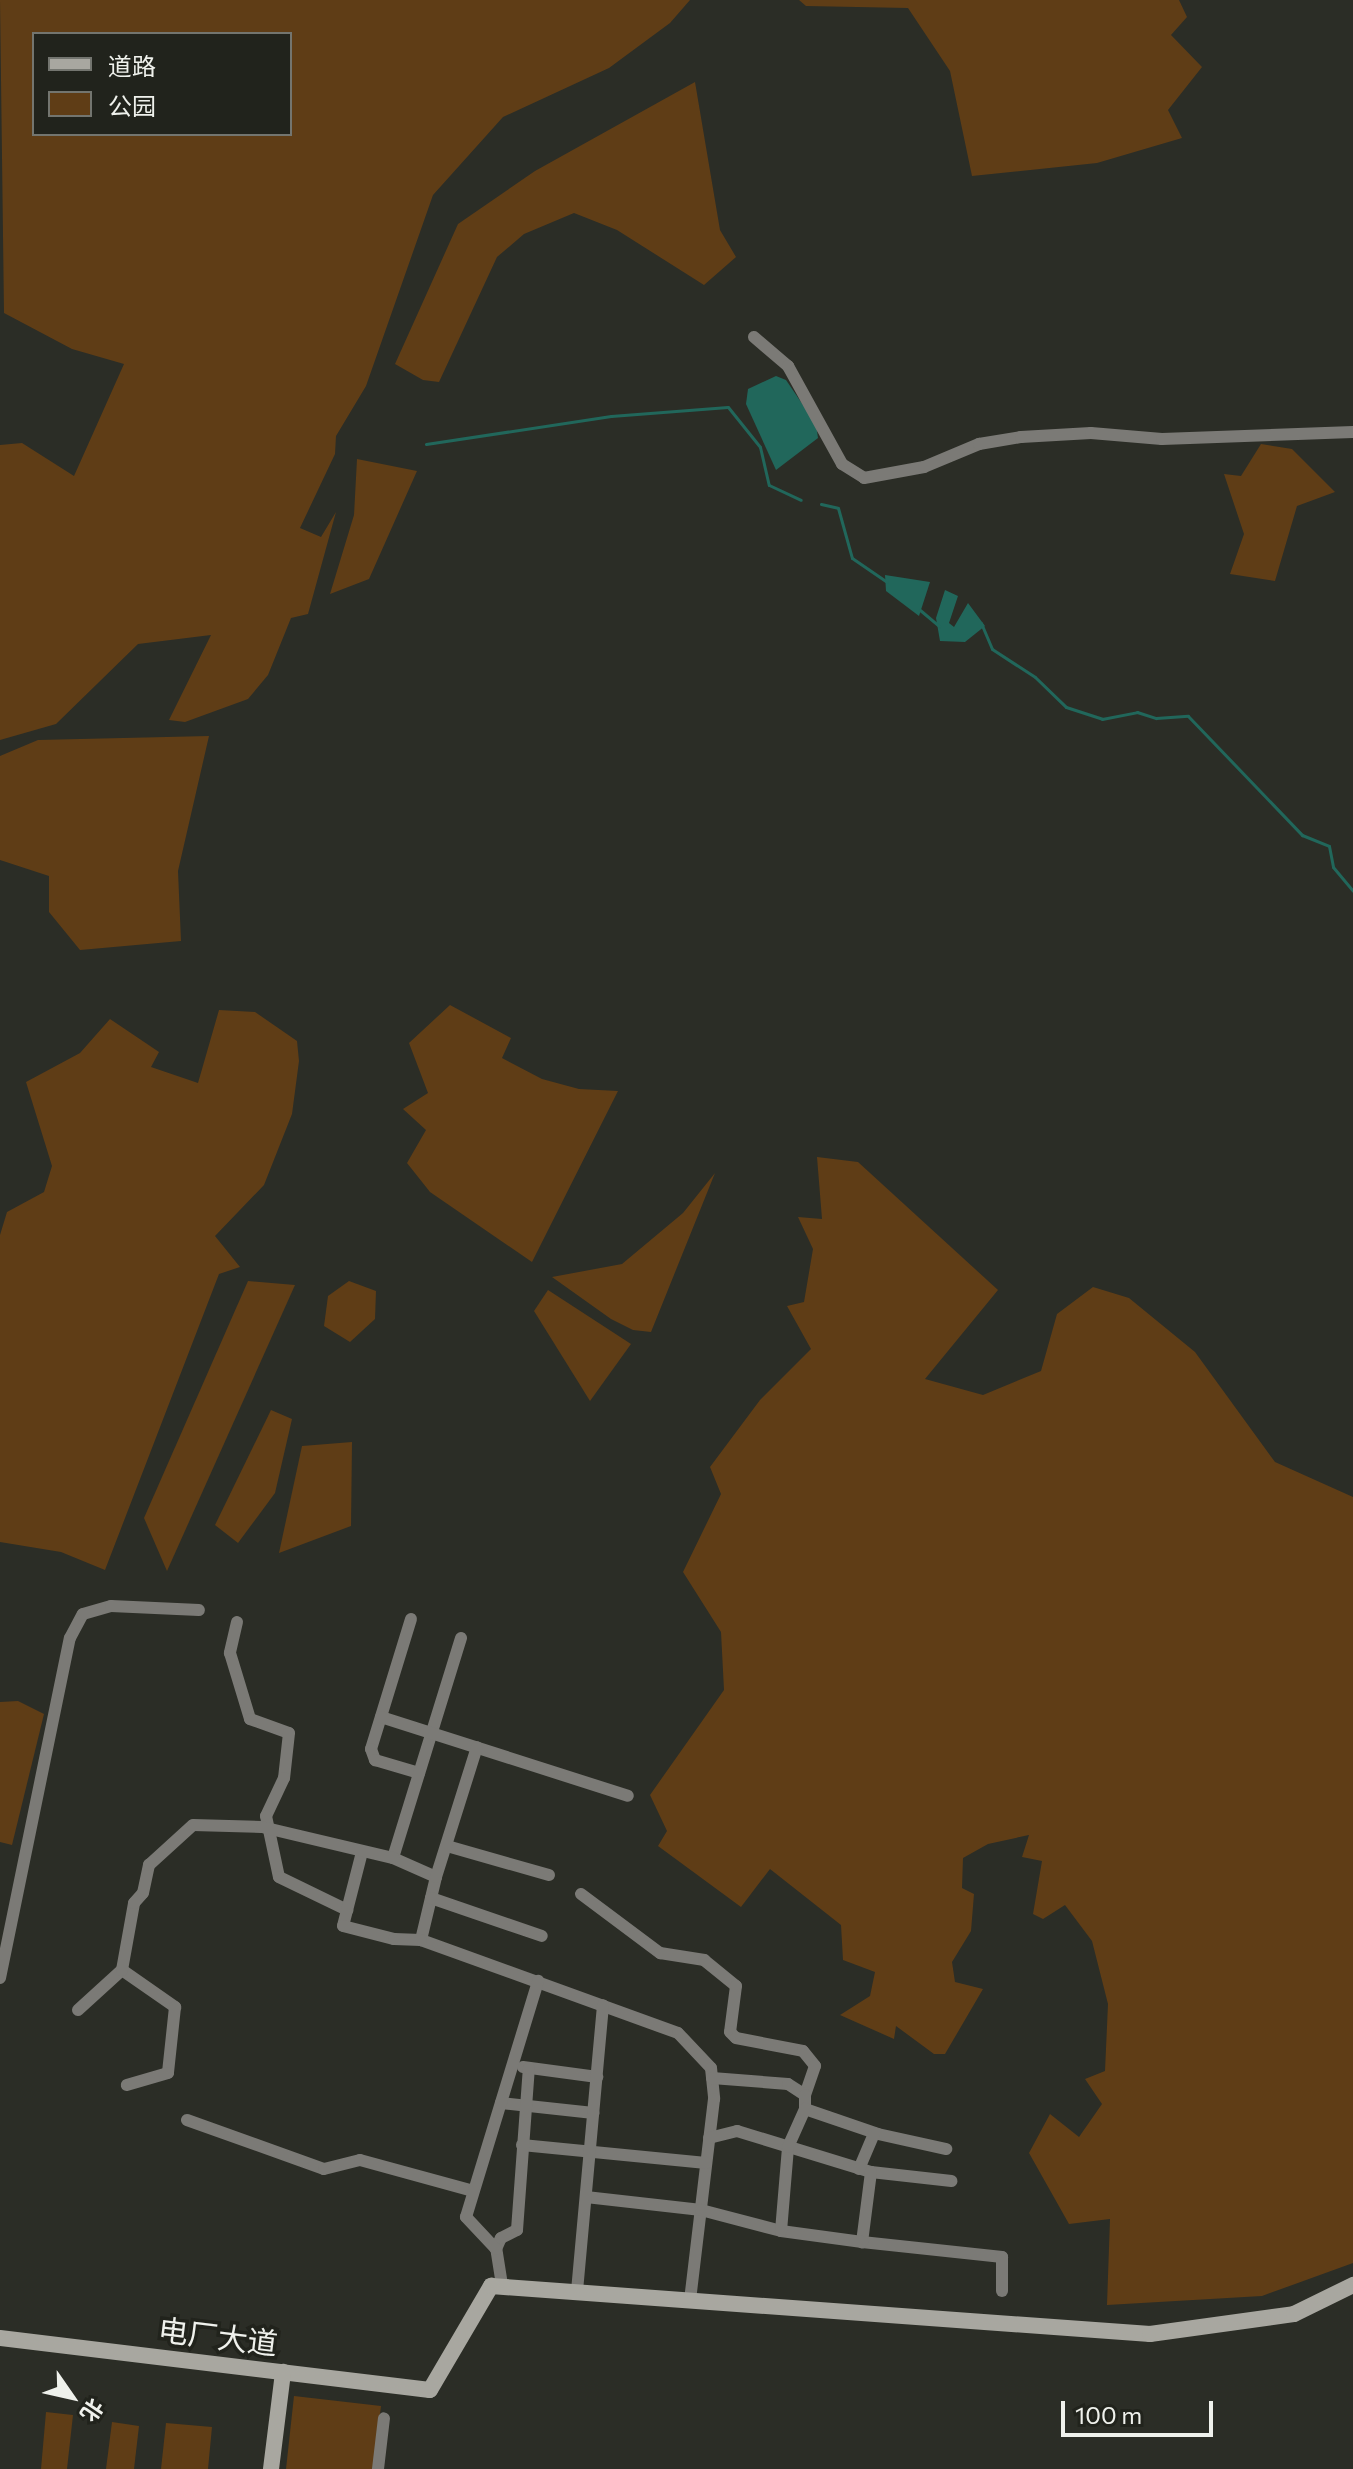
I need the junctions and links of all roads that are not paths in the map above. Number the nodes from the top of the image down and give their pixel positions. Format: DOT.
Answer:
graph roads {
  1 [pos="754,337"];
  2 [pos="1353,432"];
  3 [pos="199,1610"];
  4 [pos="411,1619"];
  5 [pos="237,1622"];
  6 [pos="461,1638"];
  7 [pos="381,1717"];
  8 [pos="432,1732"];
  9 [pos="477,1747"];
  10 [pos="419,1773"];
  11 [pos="628,1796"];
  12 [pos="268,1829"];
  13 [pos="447,1846"];
  14 [pos="362,1852"];
  15 [pos="393,1858"];
  16 [pos="549,1875"];
  17 [pos="436,1877"];
  18 [pos="581,1894"];
  19 [pos="431,1898"];
  20 [pos="347,1910"];
  21 [pos="542,1936"];
  22 [pos="421,1940"];
  23 [pos="122,1970"];
  24 [pos="0,1978"];
  25 [pos="538,1981"];
  26 [pos="603,2005"];
  27 [pos="78,2010"];
  28 [pos="512,2066"];
  29 [pos="529,2068"];
  30 [pos="597,2077"];
  31 [pos="712,2078"];
  32 [pos="127,2085"];
  33 [pos="805,2095"];
  34 [pos="501,2103"];
  35 [pos="523,2106"];
  36 [pos="805,2109"];
  37 [pos="593,2113"];
  38 [pos="187,2120"];
  39 [pos="874,2133"];
  40 [pos="709,2138"];
  41 [pos="522,2145"];
  42 [pos="788,2147"];
  43 [pos="946,2149"];
  44 [pos="590,2150"];
  45 [pos="706,2163"];
  46 [pos="865,2170"];
  47 [pos="951,2181"];
  48 [pos="473,2191"];
  49 [pos="586,2197"];
  50 [pos="701,2210"];
  51 [pos="781,2231"];
  52 [pos="862,2242"];
  53 [pos="496,2249"];
  54 [pos="502,2285"];
  55 [pos="1353,2285"];
  56 [pos="577,2291"];
  57 [pos="1002,2291"];
  58 [pos="690,2300"];
  59 [pos="0,2338"];
  60 [pos="283,2372"];
  61 [pos="384,2418"];
  62 [pos="271,2469"];
  63 [pos="378,2469"];
  1 -- 2 [label="street"];
  3 -- 24 [label="street"];
  4 -- 7 [label="street"];
  5 -- 12 [label="street"];
  6 -- 8 [label="street"];
  7 -- 8 [label="street"];
  7 -- 10 [label="street"];
  8 -- 9 [label="street"];
  8 -- 10 [label="street"];
  9 -- 11 [label="street"];
  9 -- 13 [label="street"];
  10 -- 15 [label="street"];
  12 -- 14 [label="street"];
  12 -- 20 [label="street"];
  12 -- 23 [label="street"];
  13 -- 16 [label="street"];
  13 -- 17 [label="street"];
  14 -- 15 [label="street"];
  14 -- 20 [label="street"];
  15 -- 17 [label="street"];
  17 -- 19 [label="street"];
  18 -- 33 [label="street"];
  19 -- 21 [label="street"];
  19 -- 22 [label="street"];
  20 -- 22 [label="street"];
  22 -- 25 [label="street"];
  23 -- 27 [label="street"];
  23 -- 32 [label="street"];
  25 -- 26 [label="street"];
  25 -- 28 [label="street"];
  26 -- 30 [label="street"];
  26 -- 31 [label="street"];
  28 -- 29 [label="street"];
  28 -- 34 [label="street"];
  29 -- 30 [label="street"];
  29 -- 35 [label="street"];
  30 -- 37 [label="street"];
  31 -- 33 [label="street"];
  31 -- 40 [label="street"];
  33 -- 36 [label="street"];
  34 -- 35 [label="street"];
  34 -- 48 [label="street"];
  35 -- 37 [label="street"];
  35 -- 41 [label="street"];
  36 -- 39 [label="street"];
  36 -- 42 [label="street"];
  37 -- 44 [label="street"];
  38 -- 48 [label="street"];
  39 -- 43 [label="street"];
  39 -- 46 [label="street"];
  40 -- 42 [label="street"];
  40 -- 45 [label="street"];
  41 -- 44 [label="street"];
  41 -- 53 [label="street"];
  42 -- 46 [label="street"];
  42 -- 51 [label="street"];
  44 -- 45 [label="street"];
  44 -- 49 [label="street"];
  45 -- 50 [label="street"];
  46 -- 47 [label="street"];
  46 -- 52 [label="street"];
  48 -- 53 [label="street"];
  49 -- 50 [label="street"];
  49 -- 56 [label="street"];
  50 -- 51 [label="street"];
  50 -- 58 [label="street"];
  51 -- 52 [label="street"];
  52 -- 57 [label="street"];
  53 -- 54 [label="street"];
  54 -- 56 [label="street"];
  54 -- 60 [label="street, 电厂大道"];
  55 -- 58 [label="street"];
  56 -- 58 [label="street"];
  59 -- 60 [label="street, 电厂大道"];
  60 -- 62 [label="street"];
  61 -- 63 [label="street"];
}
